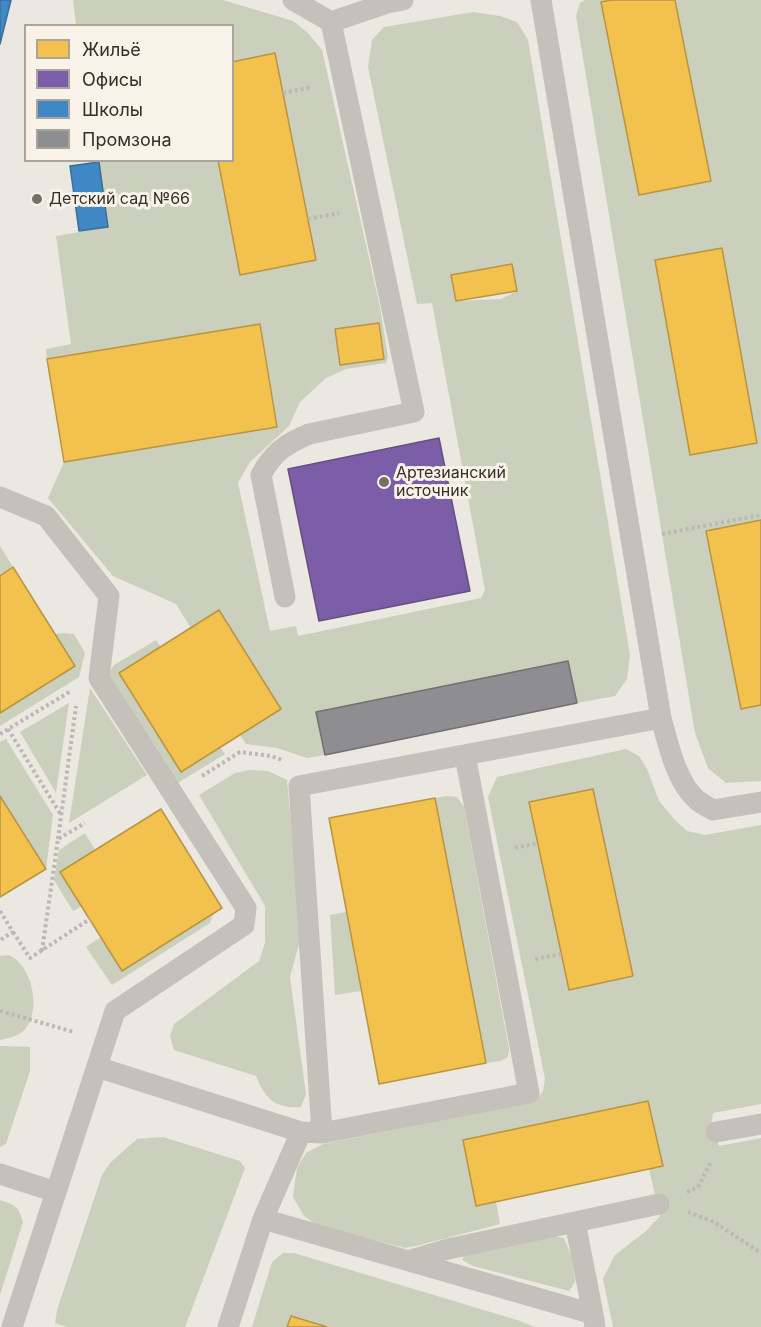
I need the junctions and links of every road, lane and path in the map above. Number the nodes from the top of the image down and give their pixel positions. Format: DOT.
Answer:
graph roads {
  1 [pos="293,0"];
  2 [pos="403,0"];
  3 [pos="541,0"];
  4 [pos="331,22"];
  5 [pos="0,497"];
  6 [pos="761,515"];
  7 [pos="631,540"];
  8 [pos="285,597"];
  9 [pos="79,686"];
  10 [pos="78,698"];
  11 [pos="661,718"];
  12 [pos="8,729"];
  13 [pos="0,734"];
  14 [pos="240,752"];
  15 [pos="465,755"];
  16 [pos="173,795"];
  17 [pos="761,802"];
  18 [pos="61,816"];
  19 [pos="85,823"];
  20 [pos="58,839"];
  21 [pos="0,911"];
  22 [pos="90,919"];
  23 [pos="13,932"];
  24 [pos="0,940"];
  25 [pos="42,951"];
  26 [pos="0,1011"];
  27 [pos="105,1041"];
  28 [pos="97,1067"];
  29 [pos="761,1124"];
  30 [pos="301,1132"];
  31 [pos="716,1132"];
  32 [pos="322,1133"];
  33 [pos="0,1174"];
  34 [pos="56,1192"];
  35 [pos="659,1204"];
  36 [pos="263,1219"];
  37 [pos="575,1222"];
  38 [pos="761,1253"];
  39 [pos="411,1260"];
  40 [pos="594,1321"];
  41 [pos="12,1327"];
  42 [pos="228,1327"];
  1 -- 4 [label="lane"];
  2 -- 4 [label="lane"];
  3 -- 7 [label="lane"];
  4 -- 8 [label="lane"];
  5 -- 16 [label="lane"];
  6 -- 7 [label="path"];
  7 -- 11 [label="lane"];
  9 -- 12 [label="path"];
  10 -- 18 [label="path"];
  11 -- 15 [label="lane"];
  11 -- 17 [label="lane"];
  12 -- 13 [label="path"];
  12 -- 18 [label="path"];
  14 -- 16 [label="path"];
  15 -- 32 [label="lane"];
  15 -- 32 [label="lane"];
  16 -- 27 [label="lane"];
  18 -- 20 [label="path"];
  19 -- 20 [label="path"];
  20 -- 25 [label="path"];
  21 -- 23 [label="path"];
  22 -- 25 [label="path"];
  23 -- 24 [label="path"];
  23 -- 25 [label="path"];
  26 -- 27 [label="path"];
  27 -- 28 [label="lane"];
  28 -- 30 [label="lane"];
  28 -- 34 [label="lane"];
  29 -- 31 [label="lane"];
  30 -- 32 [label="lane"];
  30 -- 36 [label="lane"];
  31 -- 35 [label="path"];
  33 -- 34 [label="lane"];
  34 -- 41 [label="lane"];
  35 -- 37 [label="lane"];
  35 -- 38 [label="path"];
  36 -- 39 [label="lane"];
  36 -- 42 [label="lane"];
  37 -- 39 [label="lane"];
  37 -- 40 [label="lane"];
  39 -- 40 [label="lane"];
}
